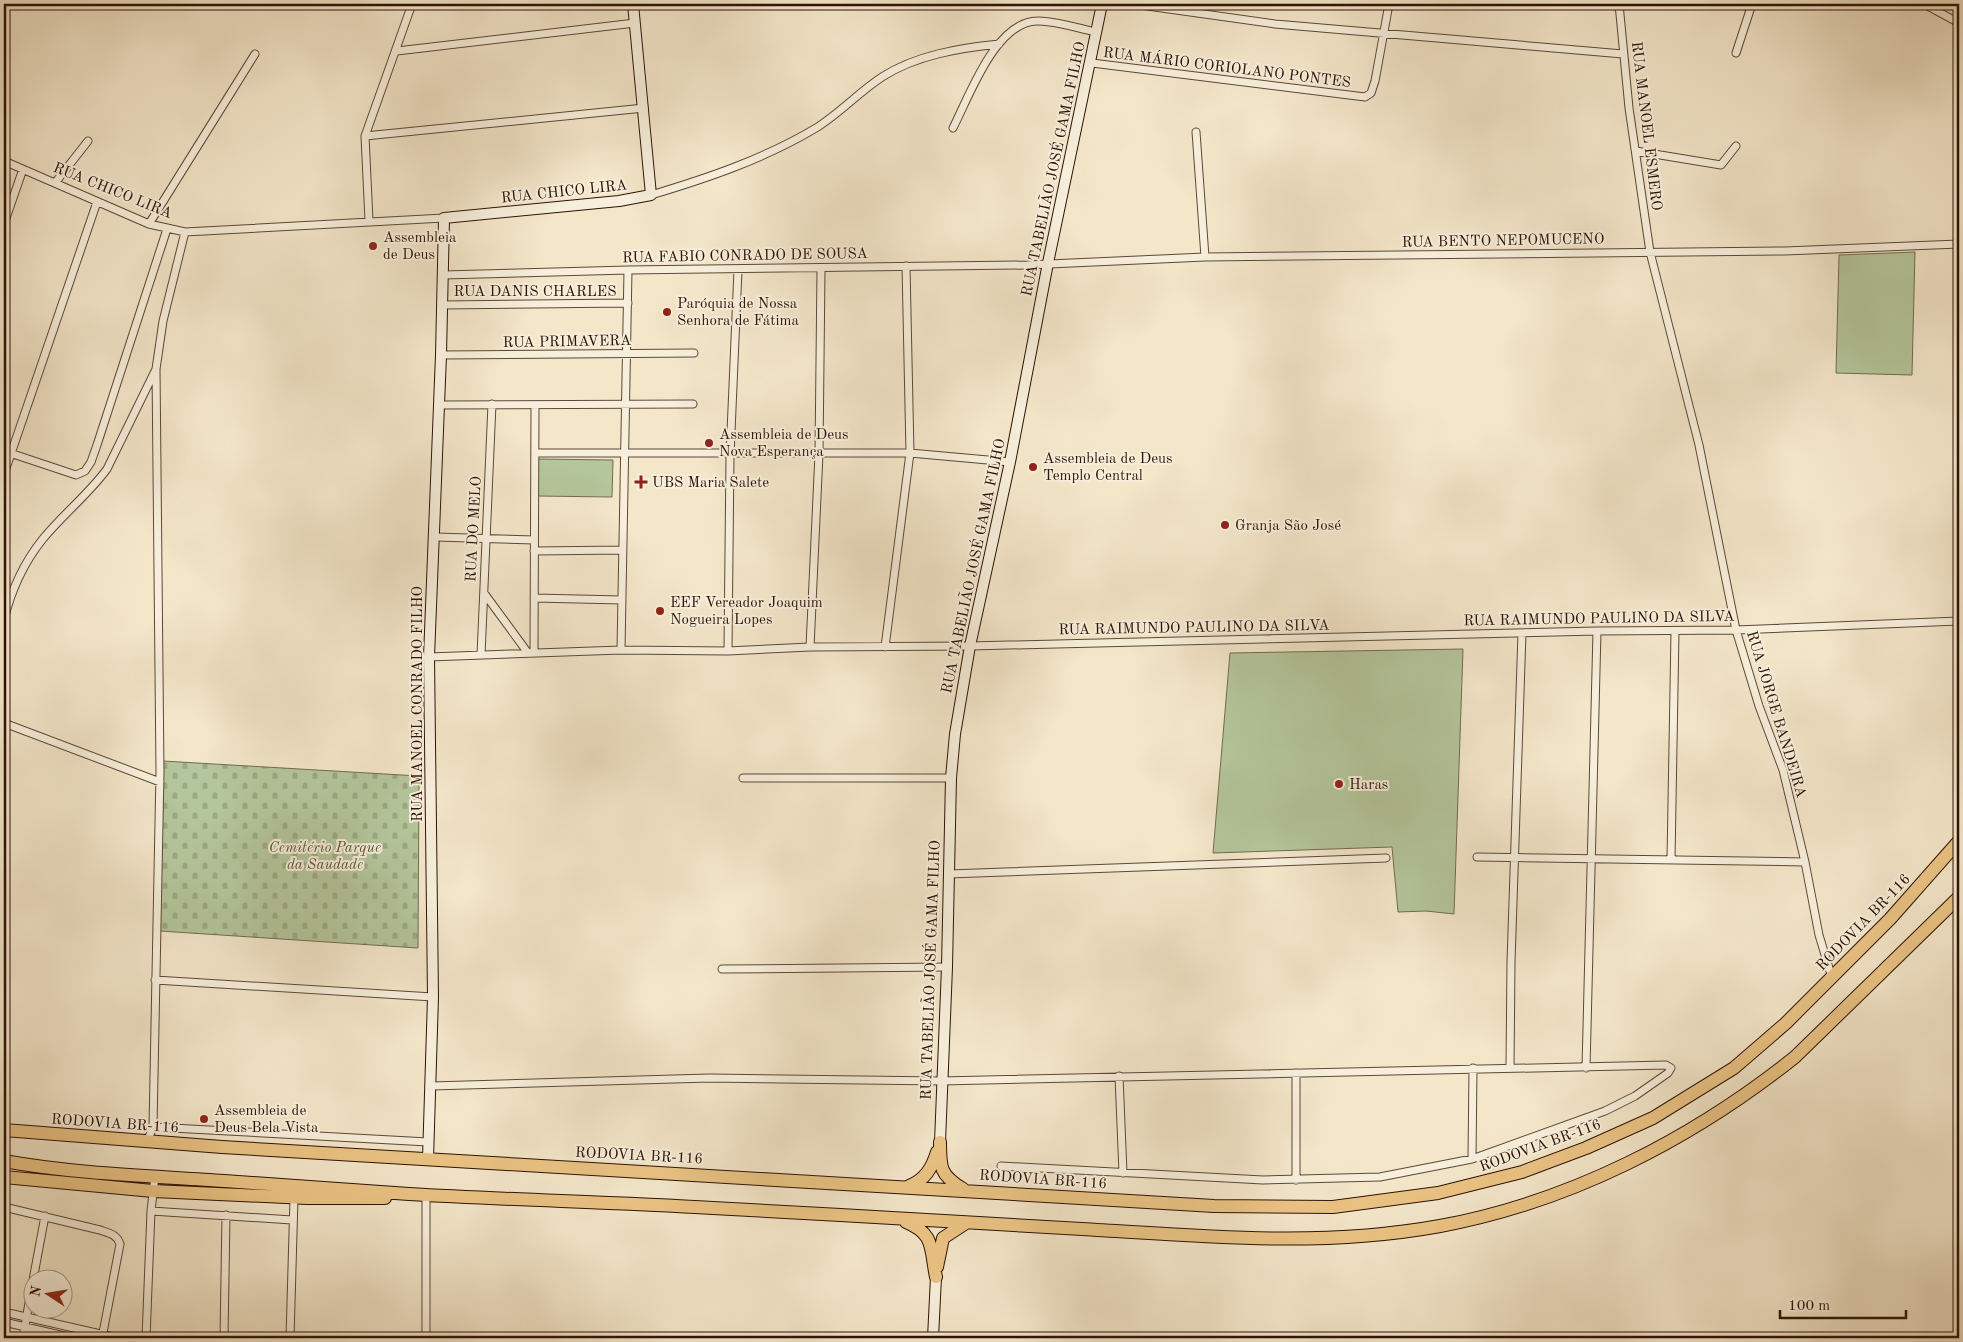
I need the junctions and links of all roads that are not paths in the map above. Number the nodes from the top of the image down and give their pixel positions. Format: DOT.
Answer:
graph roads {
  1 [pos="412,4"];
  2 [pos="633,4"];
  3 [pos="1102,4"];
  4 [pos="1133,4"];
  5 [pos="1389,4"];
  6 [pos="1618,4"];
  7 [pos="1752,4"];
  8 [pos="1924,4"];
  9 [pos="635,23"];
  10 [pos="1959,23"];
  11 [pos="1097,32"];
  12 [pos="1383,34"];
  13 [pos="999,44"];
  14 [pos="397,51"];
  15 [pos="255,54"];
  16 [pos="1623,54"];
  17 [pos="1736,54"];
  18 [pos="1092,63"];
  19 [pos="644,108"];
  20 [pos="953,128"];
  21 [pos="1196,132"];
  22 [pos="365,136"];
  23 [pos="88,141"];
  24 [pos="1736,146"];
  25 [pos="1636,151"];
  26 [pos="4,161"];
  27 [pos="23,169"];
  28 [pos="55,183"];
  29 [pos="650,195"];
  30 [pos="97,202"];
  31 [pos="444,218"];
  32 [pos="369,221"];
  33 [pos="4,224"];
  34 [pos="150,224"];
  35 [pos="167,229"];
  36 [pos="185,232"];
  37 [pos="1959,244"];
  38 [pos="1650,252"];
  39 [pos="1205,257"];
  40 [pos="1048,263"];
  41 [pos="906,266"];
  42 [pos="821,269"];
  43 [pos="628,270"];
  44 [pos="738,270"];
  45 [pos="443,275"];
  46 [pos="628,304"];
  47 [pos="442,305"];
  48 [pos="694,353"];
  49 [pos="627,354"];
  50 [pos="442,355"];
  51 [pos="156,369"];
  52 [pos="492,404"];
  53 [pos="626,404"];
  54 [pos="693,404"];
  55 [pos="439,405"];
  56 [pos="535,406"];
  57 [pos="7,452"];
  58 [pos="535,453"];
  59 [pos="910,453"];
  60 [pos="625,454"];
  61 [pos="819,454"];
  62 [pos="730,455"];
  63 [pos="1010,462"];
  64 [pos="4,474"];
  65 [pos="435,537"];
  66 [pos="486,538"];
  67 [pos="534,540"];
  68 [pos="623,550"];
  69 [pos="534,552"];
  70 [pos="484,592"];
  71 [pos="534,598"];
  72 [pos="622,600"];
  73 [pos="4,620"];
  74 [pos="1959,622"];
  75 [pos="1736,630"];
  76 [pos="1597,631"];
  77 [pos="1675,631"];
  78 [pos="1522,633"];
  79 [pos="970,646"];
  80 [pos="810,647"];
  81 [pos="886,648"];
  82 [pos="621,650"];
  83 [pos="728,651"];
  84 [pos="531,652"];
  85 [pos="480,655"];
  86 [pos="429,657"];
  87 [pos="4,723"];
  88 [pos="743,778"];
  89 [pos="951,778"];
  90 [pos="160,782"];
  91 [pos="1959,841"];
  92 [pos="1477,857"];
  93 [pos="1515,857"];
  94 [pos="1386,858"];
  95 [pos="1593,860"];
  96 [pos="1670,860"];
  97 [pos="1805,862"];
  98 [pos="950,874"];
  99 [pos="1959,897"];
  100 [pos="947,967"];
  101 [pos="722,969"];
  102 [pos="1832,978"];
  103 [pos="155,980"];
  104 [pos="434,997"];
  105 [pos="1473,1068"];
  106 [pos="1510,1068"];
  107 [pos="1586,1068"];
  108 [pos="1296,1072"];
  109 [pos="1120,1076"];
  110 [pos="941,1080"];
  111 [pos="431,1086"];
  112 [pos="153,1127"];
  113 [pos="4,1130"];
  114 [pos="147,1142"];
  115 [pos="428,1142"];
  116 [pos="940,1142"];
  117 [pos="428,1159"];
  118 [pos="1472,1159"];
  119 [pos="4,1161"];
  120 [pos="1001,1166"];
  121 [pos="1123,1173"];
  122 [pos="155,1176"];
  123 [pos="4,1177"];
  124 [pos="1296,1180"];
  125 [pos="908,1187"];
  126 [pos="965,1190"];
  127 [pos="153,1191"];
  128 [pos="420,1194"];
  129 [pos="294,1198"];
  130 [pos="4,1207"];
  131 [pos="151,1211"];
  132 [pos="226,1215"];
  133 [pos="46,1216"];
  134 [pos="899,1219"];
  135 [pos="292,1220"];
  136 [pos="966,1223"];
  137 [pos="36,1270"];
  138 [pos="936,1277"];
  139 [pos="4,1312"];
  140 [pos="22,1316"];
  141 [pos="26,1320"];
  142 [pos="38,1320"];
  143 [pos="4,1322"];
  144 [pos="25,1327"];
  145 [pos="102,1336"];
  146 [pos="23,1338"];
  147 [pos="73,1338"];
  148 [pos="118,1338"];
  149 [pos="146,1338"];
  150 [pos="224,1338"];
  151 [pos="290,1338"];
  152 [pos="426,1338"];
  153 [pos="933,1338"];
  1 -- 14 [label="street"];
  2 -- 9 [label="street"];
  3 -- 11 [label="street, RUA TABELIÃO JOSÉ GAMA FILHO"];
  4 -- 12 [label="street"];
  5 -- 12 [label="street"];
  6 -- 16 [label="street, RUA MANOEL ESMERO"];
  7 -- 17 [label="street"];
  8 -- 10 [label="street"];
  9 -- 14 [label="street"];
  9 -- 19 [label="street"];
  11 -- 13 [label="street"];
  11 -- 18 [label="street, RUA TABELIÃO JOSÉ GAMA FILHO"];
  12 -- 16 [label="street"];
  12 -- 18 [label="street, RUA MÁRIO CORIOLANO PONTES"];
  13 -- 20 [label="street"];
  13 -- 29 [label="street, RUA CHICO LIRA"];
  14 -- 22 [label="street"];
  15 -- 34 [label="street"];
  16 -- 25 [label="street, RUA MANOEL ESMERO"];
  18 -- 40 [label="street, RUA TABELIÃO JOSÉ GAMA FILHO"];
  19 -- 22 [label="street"];
  19 -- 29 [label="street"];
  21 -- 39 [label="street"];
  22 -- 32 [label="street"];
  23 -- 28 [label="street"];
  24 -- 25 [label="street"];
  25 -- 38 [label="street, RUA MANOEL ESMERO"];
  26 -- 27 [label="street, RUA CHICO LIRA"];
  27 -- 28 [label="street, RUA CHICO LIRA"];
  27 -- 33 [label="street"];
  28 -- 30 [label="street, RUA CHICO LIRA"];
  29 -- 31 [label="street, RUA CHICO LIRA"];
  30 -- 34 [label="street, RUA CHICO LIRA"];
  30 -- 57 [label="street"];
  31 -- 32 [label="street, RUA CHICO LIRA"];
  31 -- 45 [label="street, RUA MANOEL CONRADO FILHO"];
  32 -- 36 [label="street, RUA CHICO LIRA"];
  34 -- 35 [label="street, RUA CHICO LIRA"];
  35 -- 36 [label="street, RUA CHICO LIRA"];
  35 -- 57 [label="street"];
  36 -- 51 [label="street"];
  37 -- 38 [label="street, RUA BENTO NEPOMUCENO"];
  38 -- 39 [label="street, RUA BENTO NEPOMUCENO"];
  38 -- 75 [label="street, RUA JORGE BANDEIRA"];
  39 -- 40 [label="street, RUA BENTO NEPOMUCENO"];
  40 -- 41 [label="street, RUA FABIO CONRADO DE SOUSA"];
  40 -- 63 [label="street, RUA TABELIÃO JOSÉ GAMA FILHO"];
  41 -- 42 [label="street, RUA FABIO CONRADO DE SOUSA"];
  41 -- 59 [label="street"];
  42 -- 44 [label="street, RUA FABIO CONRADO DE SOUSA"];
  42 -- 61 [label="street"];
  43 -- 44 [label="street, RUA FABIO CONRADO DE SOUSA"];
  43 -- 45 [label="street, RUA FABIO CONRADO DE SOUSA"];
  43 -- 46 [label="street"];
  44 -- 62 [label="street"];
  45 -- 47 [label="street, RUA MANOEL CONRADO FILHO"];
  46 -- 47 [label="street, RUA DANIS CHARLES"];
  46 -- 49 [label="street"];
  47 -- 50 [label="street, RUA MANOEL CONRADO FILHO"];
  48 -- 49 [label="street, RUA PRIMAVERA"];
  49 -- 50 [label="street, RUA PRIMAVERA"];
  49 -- 53 [label="street"];
  50 -- 55 [label="street, RUA MANOEL CONRADO FILHO"];
  51 -- 73 [label="street"];
  51 -- 90 [label="street"];
  52 -- 55 [label="street"];
  52 -- 56 [label="street"];
  52 -- 66 [label="street, RUA DO MELO"];
  53 -- 54 [label="street"];
  53 -- 56 [label="street"];
  53 -- 60 [label="street"];
  55 -- 65 [label="street, RUA MANOEL CONRADO FILHO"];
  56 -- 58 [label="street"];
  57 -- 64 [label="street"];
  58 -- 60 [label="street"];
  58 -- 67 [label="street"];
  59 -- 61 [label="street"];
  59 -- 63 [label="street"];
  59 -- 81 [label="street"];
  60 -- 62 [label="street"];
  60 -- 68 [label="street"];
  61 -- 62 [label="street"];
  61 -- 80 [label="street"];
  62 -- 83 [label="street"];
  63 -- 79 [label="street, RUA TABELIÃO JOSÉ GAMA FILHO"];
  65 -- 66 [label="street"];
  65 -- 86 [label="street, RUA MANOEL CONRADO FILHO"];
  66 -- 67 [label="street"];
  66 -- 70 [label="street, RUA DO MELO"];
  67 -- 69 [label="street"];
  68 -- 69 [label="street"];
  68 -- 72 [label="street"];
  69 -- 71 [label="street"];
  70 -- 84 [label="street"];
  70 -- 85 [label="street, RUA DO MELO"];
  71 -- 72 [label="street"];
  71 -- 84 [label="street"];
  72 -- 82 [label="street"];
  74 -- 75 [label="street, RUA RAIMUNDO PAULINO DA SILVA"];
  75 -- 77 [label="street, RUA RAIMUNDO PAULINO DA SILVA"];
  75 -- 97 [label="street, RUA JORGE BANDEIRA"];
  76 -- 77 [label="street, RUA RAIMUNDO PAULINO DA SILVA"];
  76 -- 78 [label="street, RUA RAIMUNDO PAULINO DA SILVA"];
  76 -- 95 [label="street"];
  77 -- 96 [label="street"];
  78 -- 79 [label="street, RUA RAIMUNDO PAULINO DA SILVA"];
  78 -- 93 [label="street"];
  79 -- 81 [label="street, RUA RAIMUNDO PAULINO DA SILVA"];
  79 -- 89 [label="street, RUA TABELIÃO JOSÉ GAMA FILHO"];
  80 -- 81 [label="street, RUA RAIMUNDO PAULINO DA SILVA"];
  80 -- 83 [label="street, RUA RAIMUNDO PAULINO DA SILVA"];
  82 -- 83 [label="street, RUA RAIMUNDO PAULINO DA SILVA"];
  82 -- 84 [label="street, RUA RAIMUNDO PAULINO DA SILVA"];
  84 -- 85 [label="street, RUA RAIMUNDO PAULINO DA SILVA"];
  85 -- 86 [label="street, RUA RAIMUNDO PAULINO DA SILVA"];
  86 -- 104 [label="street, RUA MANOEL CONRADO FILHO"];
  87 -- 90 [label="street"];
  88 -- 89 [label="street"];
  89 -- 98 [label="street, RUA TABELIÃO JOSÉ GAMA FILHO"];
  90 -- 103 [label="street"];
  91 -- 102 [label="highway, RODOVIA BR-116"];
  92 -- 93 [label="street"];
  93 -- 95 [label="street"];
  93 -- 106 [label="street"];
  94 -- 98 [label="street"];
  95 -- 96 [label="street"];
  95 -- 107 [label="street"];
  96 -- 97 [label="street"];
  97 -- 102 [label="street, RUA JORGE BANDEIRA"];
  98 -- 100 [label="street, RUA TABELIÃO JOSÉ GAMA FILHO"];
  99 -- 136 [label="highway"];
  100 -- 101 [label="street"];
  100 -- 110 [label="street, RUA TABELIÃO JOSÉ GAMA FILHO"];
  102 -- 126 [label="highway, RODOVIA BR-116"];
  103 -- 104 [label="street"];
  103 -- 112 [label="street"];
  104 -- 111 [label="street, RUA MANOEL CONRADO FILHO"];
  105 -- 106 [label="street"];
  105 -- 108 [label="street"];
  105 -- 118 [label="street"];
  106 -- 107 [label="street"];
  107 -- 118 [label="street"];
  108 -- 109 [label="street"];
  108 -- 124 [label="street"];
  109 -- 110 [label="street"];
  109 -- 121 [label="street"];
  110 -- 111 [label="street"];
  110 -- 116 [label="street, RUA TABELIÃO JOSÉ GAMA FILHO"];
  111 -- 115 [label="street, RUA MANOEL CONRADO FILHO"];
  112 -- 114 [label="street"];
  112 -- 115 [label="street"];
  113 -- 114 [label="highway, RODOVIA BR-116"];
  114 -- 117 [label="highway, RODOVIA BR-116"];
  115 -- 117 [label="street, RUA MANOEL CONRADO FILHO"];
  116 -- 125 [label="highway"];
  116 -- 126 [label="highway"];
  117 -- 125 [label="highway, RODOVIA BR-116"];
  118 -- 124 [label="street"];
  119 -- 122 [label="highway"];
  120 -- 121 [label="street"];
  121 -- 124 [label="street"];
  122 -- 127 [label="street"];
  122 -- 128 [label="highway"];
  123 -- 127 [label="highway"];
  125 -- 126 [label="highway, RODOVIA BR-116"];
  127 -- 129 [label="highway"];
  127 -- 131 [label="street"];
  128 -- 129 [label="highway"];
  128 -- 134 [label="highway"];
  128 -- 152 [label="street"];
  129 -- 135 [label="street"];
  130 -- 133 [label="street"];
  131 -- 132 [label="street"];
  131 -- 149 [label="street"];
  132 -- 135 [label="street"];
  132 -- 150 [label="street"];
  133 -- 137 [label="street"];
  133 -- 145 [label="street"];
  134 -- 136 [label="highway"];
  134 -- 138 [label="highway"];
  135 -- 151 [label="street"];
  136 -- 138 [label="highway"];
  138 -- 153 [label="street"];
  139 -- 140 [label="street"];
  141 -- 144 [label="street"];
  142 -- 145 [label="street"];
  143 -- 144 [label="street"];
  144 -- 146 [label="street"];
  144 -- 147 [label="street"];
  145 -- 148 [label="street"];
}
